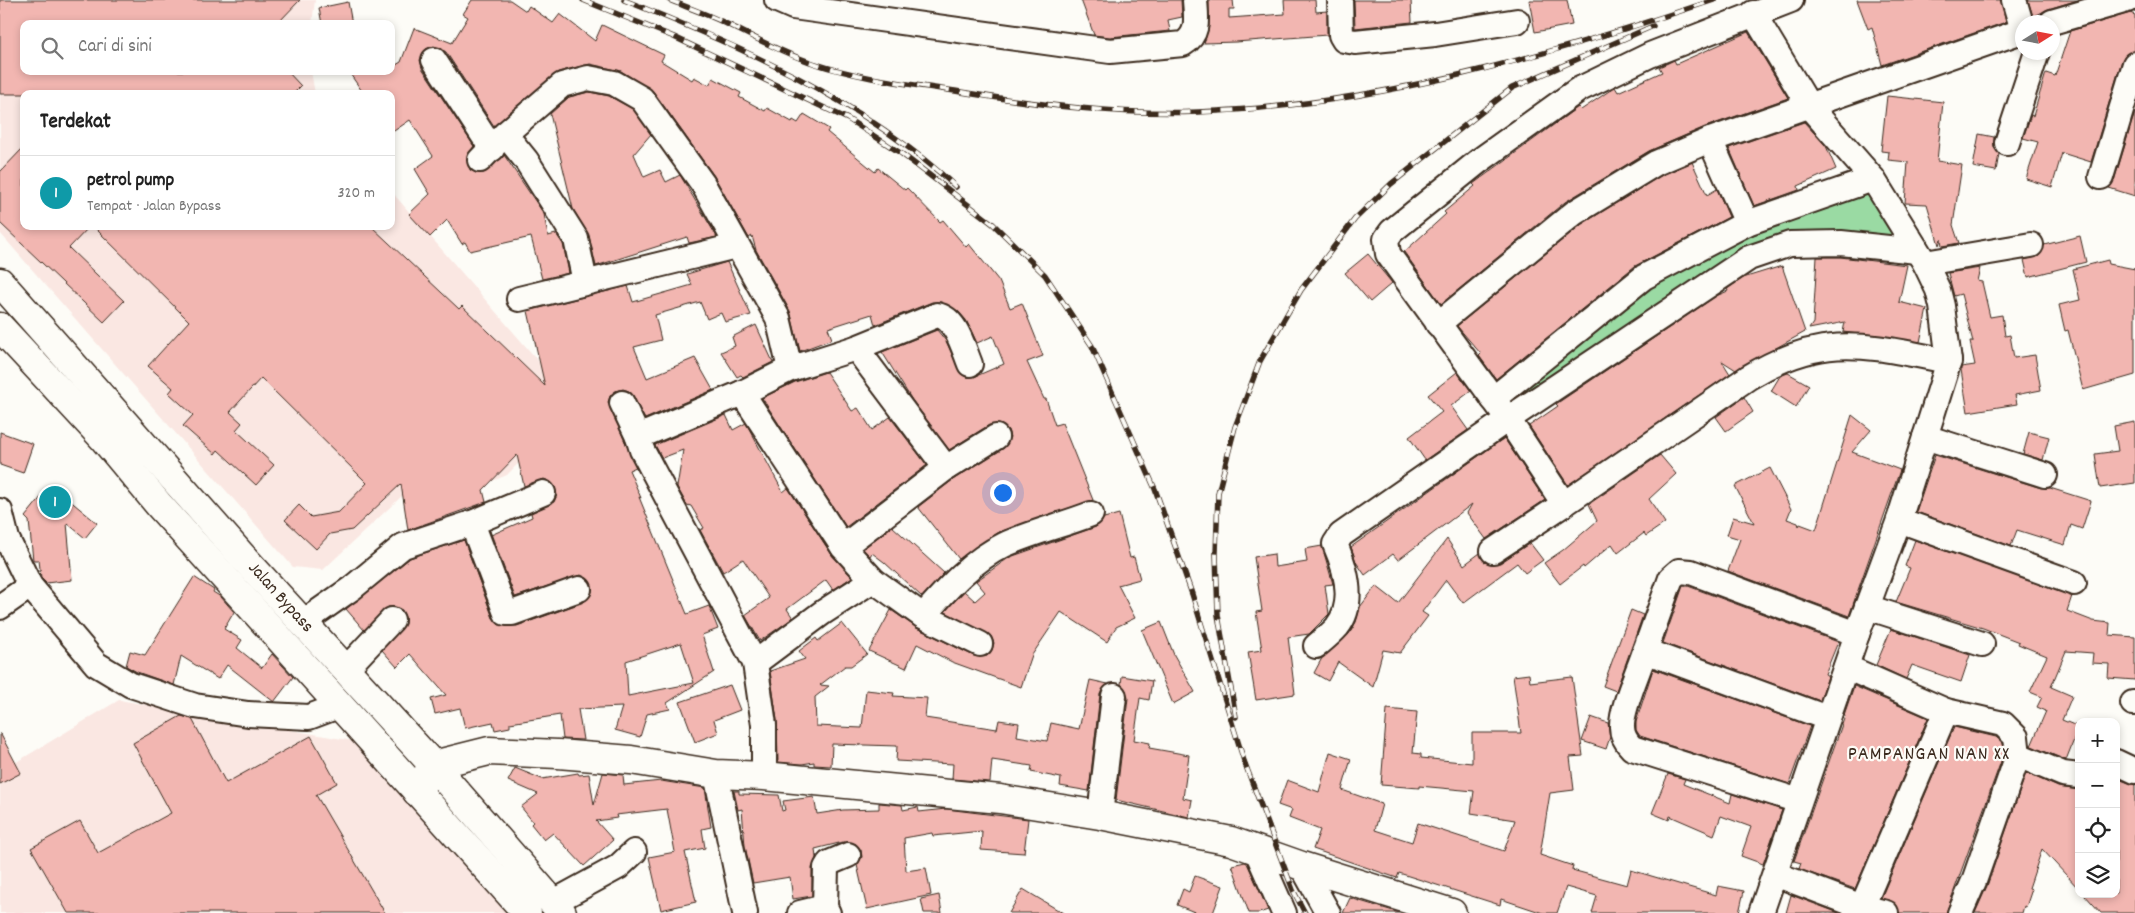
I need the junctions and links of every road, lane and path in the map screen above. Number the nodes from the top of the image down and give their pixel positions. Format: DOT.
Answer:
graph roads {
  1 [pos="777,0"];
  2 [pos="1195,0"];
  3 [pos="1340,0"];
  4 [pos="1791,0"];
  5 [pos="2014,0"];
  6 [pos="2127,0"];
  7 [pos="1753,13"];
  8 [pos="2018,15"];
  9 [pos="2060,20"];
  10 [pos="1517,21"];
  11 [pos="2015,32"];
  12 [pos="434,60"];
  13 [pos="2033,60"];
  14 [pos="2135,64"];
  15 [pos="1809,106"];
  16 [pos="1710,140"];
  17 [pos="2007,143"];
  18 [pos="492,148"];
  19 [pos="2100,176"];
  20 [pos="1873,179"];
  21 [pos="1747,223"];
  22 [pos="2031,244"];
  23 [pos="736,246"];
  24 [pos="1921,257"];
  25 [pos="0,282"];
  26 [pos="585,282"];
  27 [pos="519,299"];
  28 [pos="1438,324"];
  29 [pos="0,327"];
  30 [pos="52,340"];
  31 [pos="856,348"];
  32 [pos="31,361"];
  33 [pos="1949,361"];
  34 [pos="970,364"];
  35 [pos="790,369"];
  36 [pos="742,393"];
  37 [pos="1493,399"];
  38 [pos="622,403"];
  39 [pos="1508,419"];
  40 [pos="638,437"];
  41 [pos="996,437"];
  42 [pos="1925,437"];
  43 [pos="946,468"];
  44 [pos="2045,475"];
  45 [pos="543,493"];
  46 [pos="1564,504"];
  47 [pos="0,510"];
  48 [pos="1092,514"];
  49 [pos="1899,520"];
  50 [pos="472,523"];
  51 [pos="843,547"];
  52 [pos="1493,551"];
  53 [pos="873,580"];
  54 [pos="2074,583"];
  55 [pos="30,586"];
  56 [pos="579,589"];
  57 [pos="0,607"];
  58 [pos="1867,607"];
  59 [pos="923,616"];
  60 [pos="392,620"];
  61 [pos="302,623"];
  62 [pos="1857,634"];
  63 [pos="980,644"];
  64 [pos="1982,644"];
  65 [pos="1316,646"];
  66 [pos="1645,651"];
  67 [pos="755,663"];
  68 [pos="1846,667"];
  69 [pos="346,670"];
  70 [pos="1114,696"];
  71 [pos="341,705"];
  72 [pos="1946,710"];
  73 [pos="1827,718"];
  74 [pos="2018,756"];
  75 [pos="2118,763"];
  76 [pos="433,765"];
  77 [pos="2135,771"];
  78 [pos="716,774"];
  79 [pos="2075,775"];
  80 [pos="764,776"];
  81 [pos="416,792"];
  82 [pos="1798,801"];
  83 [pos="1100,815"];
  84 [pos="1256,849"];
  85 [pos="634,852"];
  86 [pos="848,855"];
  87 [pos="1302,866"];
  88 [pos="1775,874"];
  89 [pos="1862,907"];
  90 [pos="557,908"];
  91 [pos="826,910"];
  92 [pos="527,913"];
  93 [pos="745,913"];
  94 [pos="800,913"];
  95 [pos="1284,913"];
  96 [pos="1328,913"];
  97 [pos="1452,913"];
  98 [pos="1761,913"];
  99 [pos="1886,913"];
  100 [pos="1960,913"];
  1 -- 2 [label="street"];
  3 -- 10 [label="street"];
  4 -- 7 [label="street"];
  5 -- 8 [label="street"];
  6 -- 9 [label="street"];
  7 -- 15 [label="street"];
  7 -- 28 [label="street"];
  11 -- 15 [label="street"];
  12 -- 18 [label="street"];
  13 -- 17 [label="street"];
  14 -- 19 [label="street"];
  15 -- 16 [label="street"];
  15 -- 20 [label="street"];
  16 -- 21 [label="street"];
  16 -- 28 [label="street"];
  18 -- 23 [label="street"];
  18 -- 26 [label="street"];
  20 -- 21 [label="street"];
  20 -- 24 [label="street"];
  21 -- 37 [label="street"];
  22 -- 24 [label="street"];
  23 -- 26 [label="street"];
  23 -- 35 [label="street"];
  24 -- 33 [label="street"];
  24 -- 39 [label="street"];
  25 -- 30 [label="main road, Jalan Bypass"];
  26 -- 27 [label="street"];
  28 -- 37 [label="street"];
  29 -- 32 [label="main road, Jalan Bypass"];
  30 -- 32 [label="main road"];
  30 -- 61 [label="main road, Jalan Bypass"];
  31 -- 34 [label="street"];
  31 -- 35 [label="street"];
  31 -- 43 [label="street"];
  32 -- 71 [label="main road, Jalan Bypass"];
  33 -- 42 [label="street"];
  33 -- 46 [label="street"];
  35 -- 36 [label="street"];
  36 -- 40 [label="street"];
  36 -- 51 [label="street"];
  37 -- 39 [label="street"];
  38 -- 40 [label="street"];
  39 -- 46 [label="street"];
  39 -- 65 [label="street"];
  40 -- 67 [label="street"];
  41 -- 43 [label="street"];
  42 -- 44 [label="street"];
  42 -- 49 [label="street"];
  43 -- 51 [label="street"];
  45 -- 50 [label="street"];
  46 -- 52 [label="street"];
  47 -- 55 [label="street"];
  48 -- 59 [label="street"];
  49 -- 54 [label="street"];
  49 -- 58 [label="street"];
  50 -- 56 [label="street"];
  50 -- 61 [label="street"];
  51 -- 53 [label="street"];
  53 -- 59 [label="street"];
  53 -- 67 [label="street"];
  55 -- 57 [label="street"];
  55 -- 71 [label="street"];
  58 -- 62 [label="street"];
  58 -- 64 [label="street"];
  59 -- 63 [label="street"];
  60 -- 69 [label="street"];
  61 -- 69 [label="main road, Jalan Bypass"];
  62 -- 66 [label="street"];
  62 -- 68 [label="street"];
  66 -- 73 [label="street"];
  66 -- 82 [label="street"];
  67 -- 80 [label="street"];
  68 -- 72 [label="street"];
  68 -- 73 [label="street"];
  69 -- 76 [label="main road, Jalan Bypass"];
  70 -- 83 [label="street"];
  71 -- 81 [label="main road, Jalan Bypass"];
  72 -- 74 [label="street"];
  72 -- 89 [label="street"];
  73 -- 82 [label="street"];
  74 -- 79 [label="street"];
  74 -- 100 [label="street"];
  75 -- 77 [label="street"];
  76 -- 78 [label="main road"];
  76 -- 81 [label="main road"];
  76 -- 90 [label="main road, Jalan Bypass"];
  78 -- 80 [label="main road"];
  78 -- 93 [label="street"];
  80 -- 83 [label="main road"];
  81 -- 92 [label="main road, Jalan Bypass"];
  82 -- 88 [label="street"];
  83 -- 84 [label="main road"];
  84 -- 87 [label="main road"];
  84 -- 95 [label="street"];
  85 -- 90 [label="street"];
  86 -- 91 [label="street"];
  87 -- 96 [label="street"];
  87 -- 97 [label="main road"];
  88 -- 89 [label="street"];
  88 -- 98 [label="street"];
  89 -- 99 [label="street"];
  91 -- 94 [label="street"];
}
